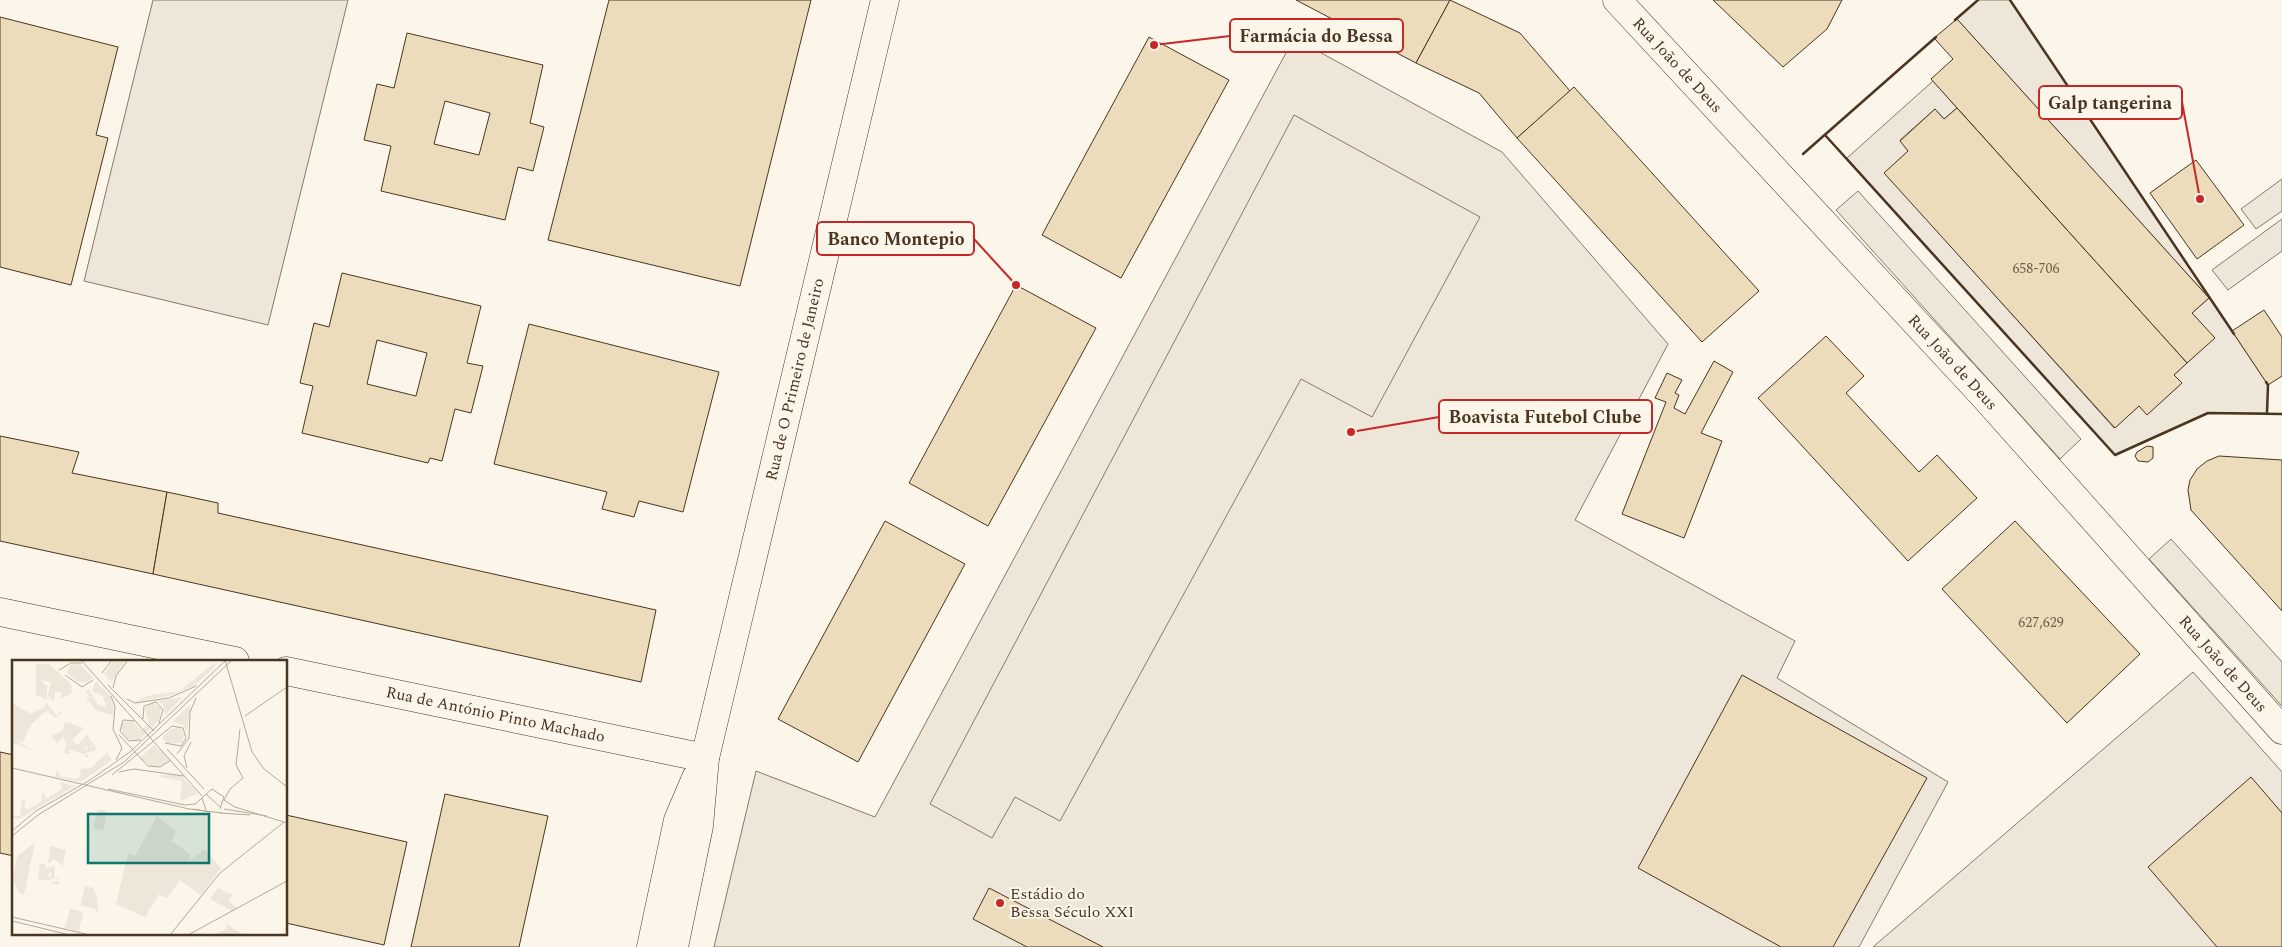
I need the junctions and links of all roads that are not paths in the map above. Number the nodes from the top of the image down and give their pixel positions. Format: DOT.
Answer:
graph roads {
  1 [pos="886,0"];
  2 [pos="1617,0"];
  3 [pos="0,612"];
  4 [pos="230,660"];
  5 [pos="288,672"];
  6 [pos="2282,730"];
  7 [pos="705,758"];
  8 [pos="650,947"];
  9 [pos="674,947"];
  1 -- 7 [label="street, Rua de O Primeiro de Janeiro"];
  2 -- 6 [label="street, Rua João de Deus"];
  3 -- 4 [label="street"];
  5 -- 7 [label="street, Rua de António Pinto Machado"];
  7 -- 8 [label="street, Rua de O Primeiro de Janeiro"];
  7 -- 9 [label="street, Rua de O Primeiro de Janeiro"];
}
